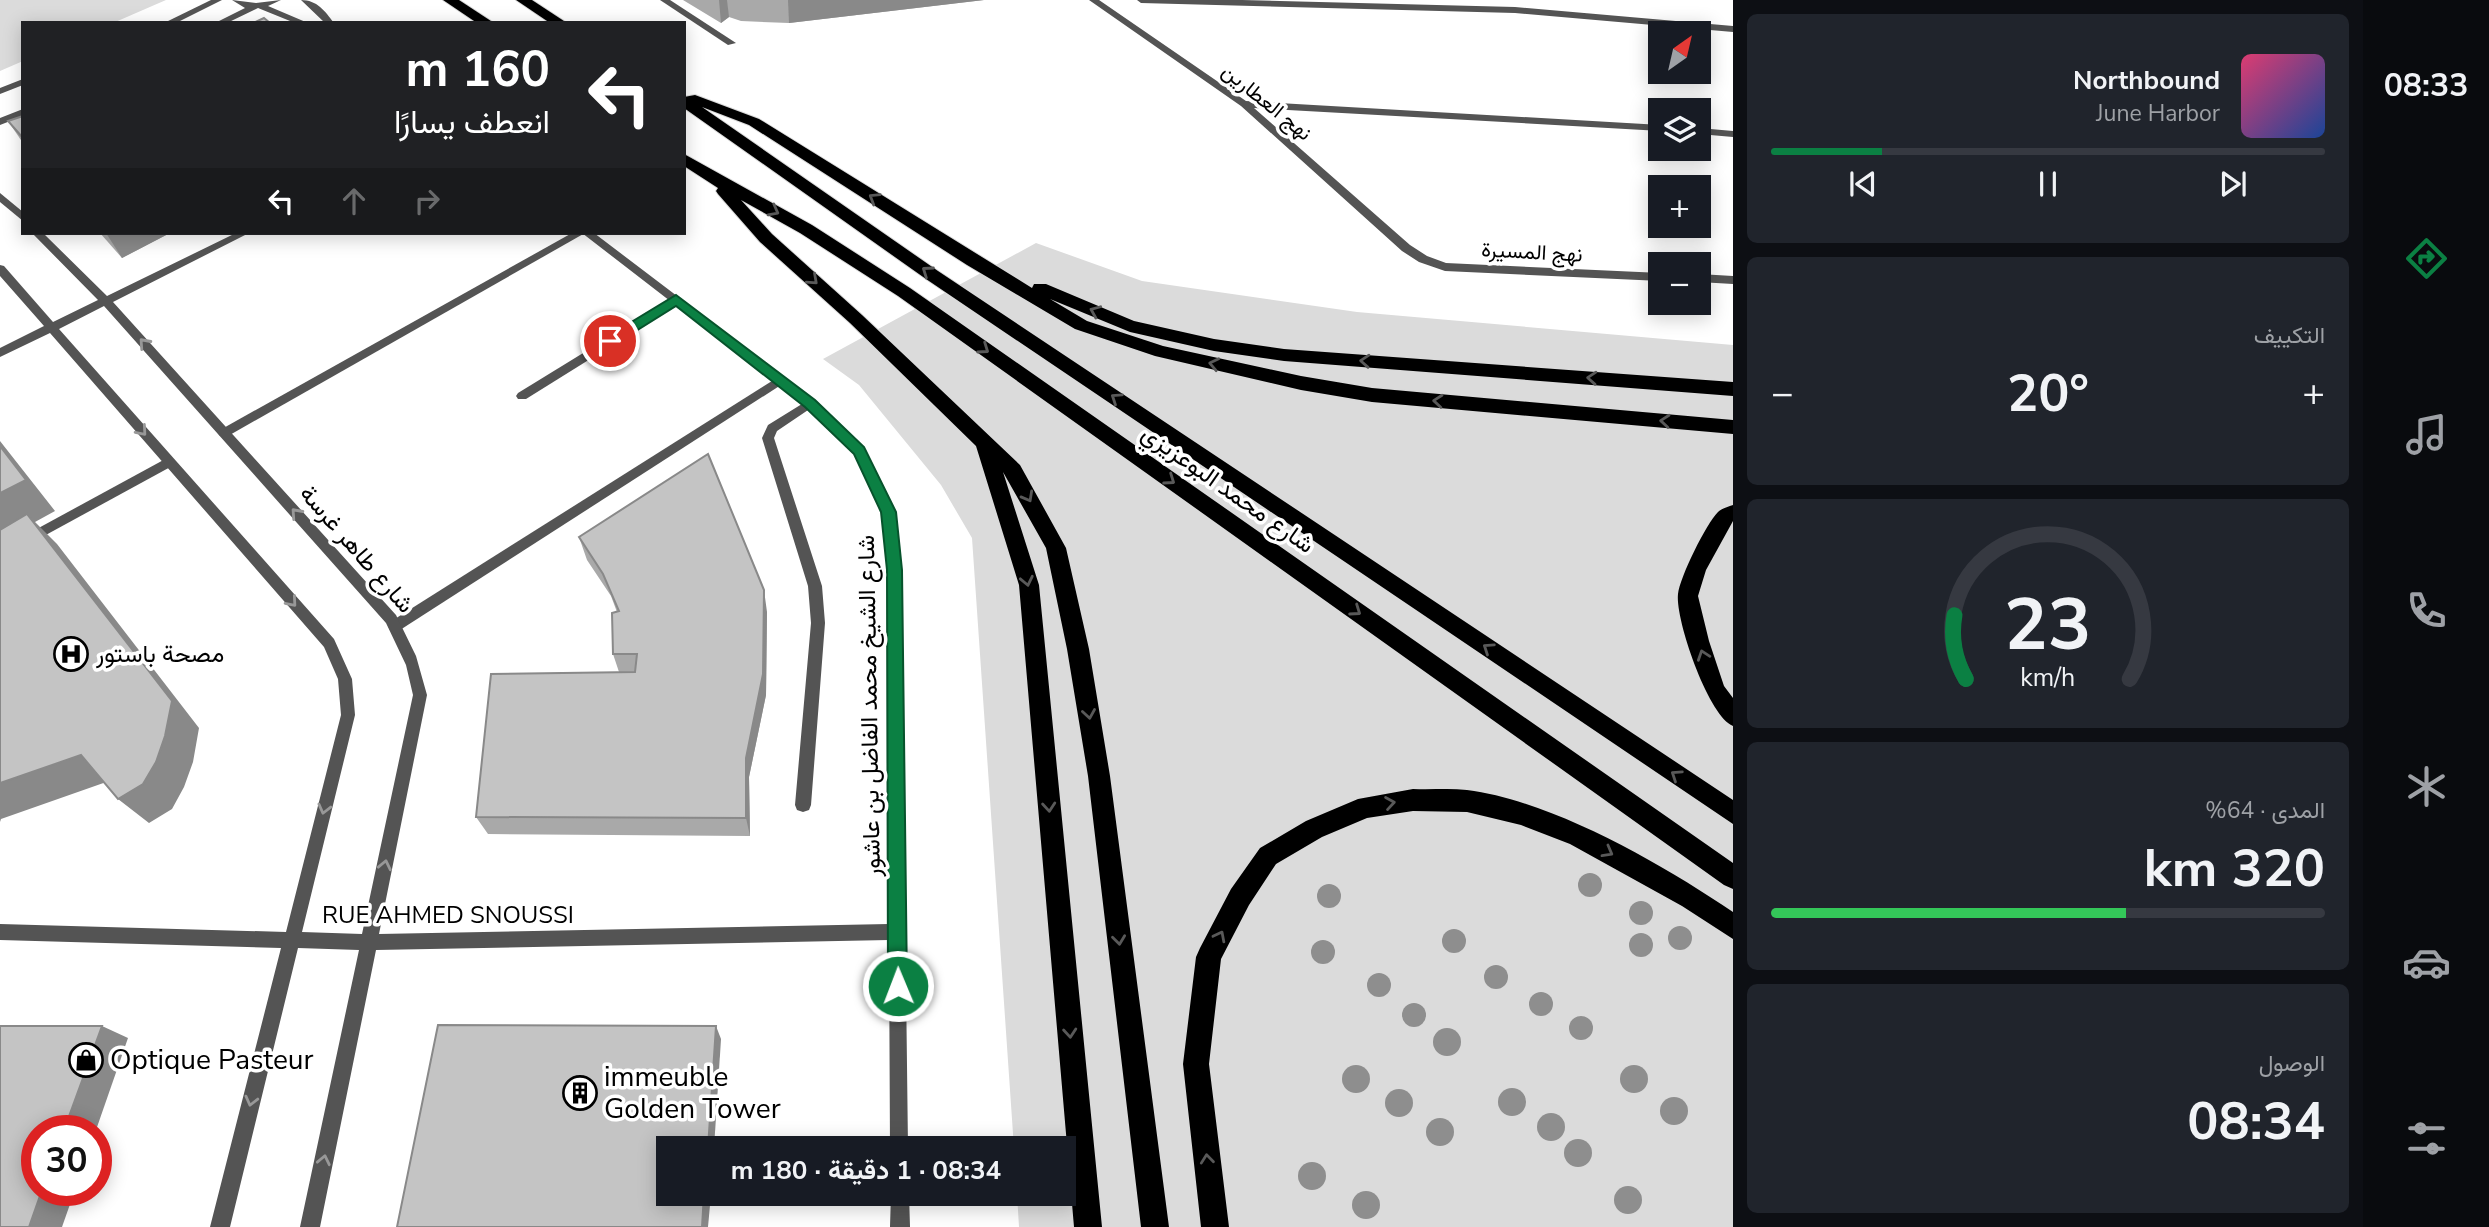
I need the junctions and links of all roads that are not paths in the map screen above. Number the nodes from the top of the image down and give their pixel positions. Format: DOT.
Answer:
graph roads {
  1 [pos="218,0"];
  2 [pos="236,0"];
  3 [pos="276,0"];
  4 [pos="305,0"];
  5 [pos="450,0"];
  6 [pos="523,0"];
  7 [pos="664,0"];
  8 [pos="1093,0"];
  9 [pos="1141,0"];
  10 [pos="258,6"];
  11 [pos="172,21"];
  12 [pos="224,21"];
  13 [pos="299,21"];
  14 [pos="328,21"];
  15 [pos="484,21"];
  16 [pos="557,21"];
  17 [pos="1733,29"];
  18 [pos="731,43"];
  19 [pos="21,83"];
  20 [pos="0,91"];
  21 [pos="686,96"];
  22 [pos="686,102"];
  23 [pos="1244,104"];
  24 [pos="21,113"];
  25 [pos="0,122"];
  26 [pos="1648,127"];
  27 [pos="1711,132"];
  28 [pos="1733,134"];
  29 [pos="686,160"];
  30 [pos="713,179"];
  31 [pos="0,196"];
  32 [pos="21,216"];
  33 [pos="39,235"];
  34 [pos="240,235"];
  35 [pos="576,235"];
  36 [pos="590,235"];
  37 [pos="1406,248"];
  38 [pos="974,261"];
  39 [pos="0,269"];
  40 [pos="1648,276"];
  41 [pos="1711,279"];
  42 [pos="1733,280"];
  43 [pos="676,300"];
  44 [pos="106,301"];
  45 [pos="52,328"];
  46 [pos="0,353"];
  47 [pos="780,380"];
  48 [pos="1733,389"];
  49 [pos="522,396"];
  50 [pos="810,403"];
  51 [pos="1733,427"];
  52 [pos="224,433"];
  53 [pos="985,445"];
  54 [pos="169,462"];
  55 [pos="1733,513"];
  56 [pos="0,555"];
  57 [pos="395,626"];
  58 [pos="1733,716"];
  59 [pos="803,805"];
  60 [pos="1733,813"];
  61 [pos="1733,877"];
  62 [pos="1733,927"];
  63 [pos="0,932"];
  64 [pos="897,932"];
  65 [pos="292,940"];
  66 [pos="369,942"];
  67 [pos="899,1136"];
  68 [pos="900,1206"];
  69 [pos="220,1227"];
  70 [pos="310,1227"];
  71 [pos="900,1227"];
  72 [pos="1088,1227"];
  73 [pos="1155,1227"];
  74 [pos="1216,1227"];
  1 -- 11 [label="street"];
  2 -- 10 [label="street"];
  3 -- 10 [label="street"];
  4 -- 14 [label="street"];
  5 -- 15 [label="highway"];
  6 -- 16 [label="highway"];
  7 -- 18 [label="street"];
  8 -- 23 [label="street, نهج العطارين"];
  9 -- 17 [label="street"];
  10 -- 12 [label="street"];
  10 -- 13 [label="street"];
  19 -- 20 [label="street"];
  38 -- 21 [label="highway, one-way"];
  60 -- 22 [label="highway, شارع محمد البوعزيزي, one-way"];
  23 -- 26 [label="street"];
  23 -- 37 [label="street, نهج العطارين"];
  24 -- 25 [label="street"];
  27 -- 28 [label="street"];
  29 -- 30 [label="highway, شارع محمد البوعزيزي"];
  30 -- 53 [label="highway, one-way"];
  30 -- 61 [label="highway, شارع محمد البوعزيزي, one-way"];
  31 -- 32 [label="street"];
  33 -- 44 [label="street, شارع طاهر غرسة"];
  34 -- 44 [label="street"];
  35 -- 52 [label="street"];
  36 -- 43 [label="street, شارع الشيخ محمد الفاضل بن عاشور"];
  37 -- 40 [label="street, نهج المسيرة"];
  48 -- 38 [label="highway, one-way"];
  51 -- 38 [label="highway, one-way"];
  39 -- 45 [label="street"];
  41 -- 42 [label="street"];
  43 -- 47 [label="street, شارع الشيخ محمد الفاضل بن عاشور"];
  43 -- 49 [label="street"];
  44 -- 45 [label="street"];
  52 -- 44 [label="street, شارع طاهر غرسة, one-way"];
  45 -- 46 [label="street"];
  45 -- 54 [label="street, one-way"];
  47 -- 50 [label="street, شارع الشيخ محمد الفاضل بن عاشور"];
  47 -- 57 [label="street"];
  50 -- 59 [label="street"];
  50 -- 64 [label="street, شارع الشيخ محمد الفاضل بن عاشور"];
  57 -- 52 [label="street, شارع طاهر غرسة, one-way"];
  53 -- 72 [label="highway, one-way"];
  53 -- 73 [label="highway, one-way"];
  54 -- 56 [label="street"];
  54 -- 65 [label="street, one-way"];
  58 -- 55 [label="highway, one-way"];
  66 -- 57 [label="street, شارع طاهر غرسة, one-way"];
  74 -- 62 [label="highway, one-way"];
  63 -- 65 [label="street, RUE AHMED SNOUSSI"];
  64 -- 66 [label="street, RUE AHMED SNOUSSI"];
  64 -- 67 [label="street, شارع الشيخ محمد الفاضل بن عاشور"];
  65 -- 66 [label="street, RUE AHMED SNOUSSI"];
  65 -- 69 [label="street, one-way"];
  70 -- 66 [label="street, شارع طاهر غرسة, one-way"];
  68 -- 71 [label="street"];
}
